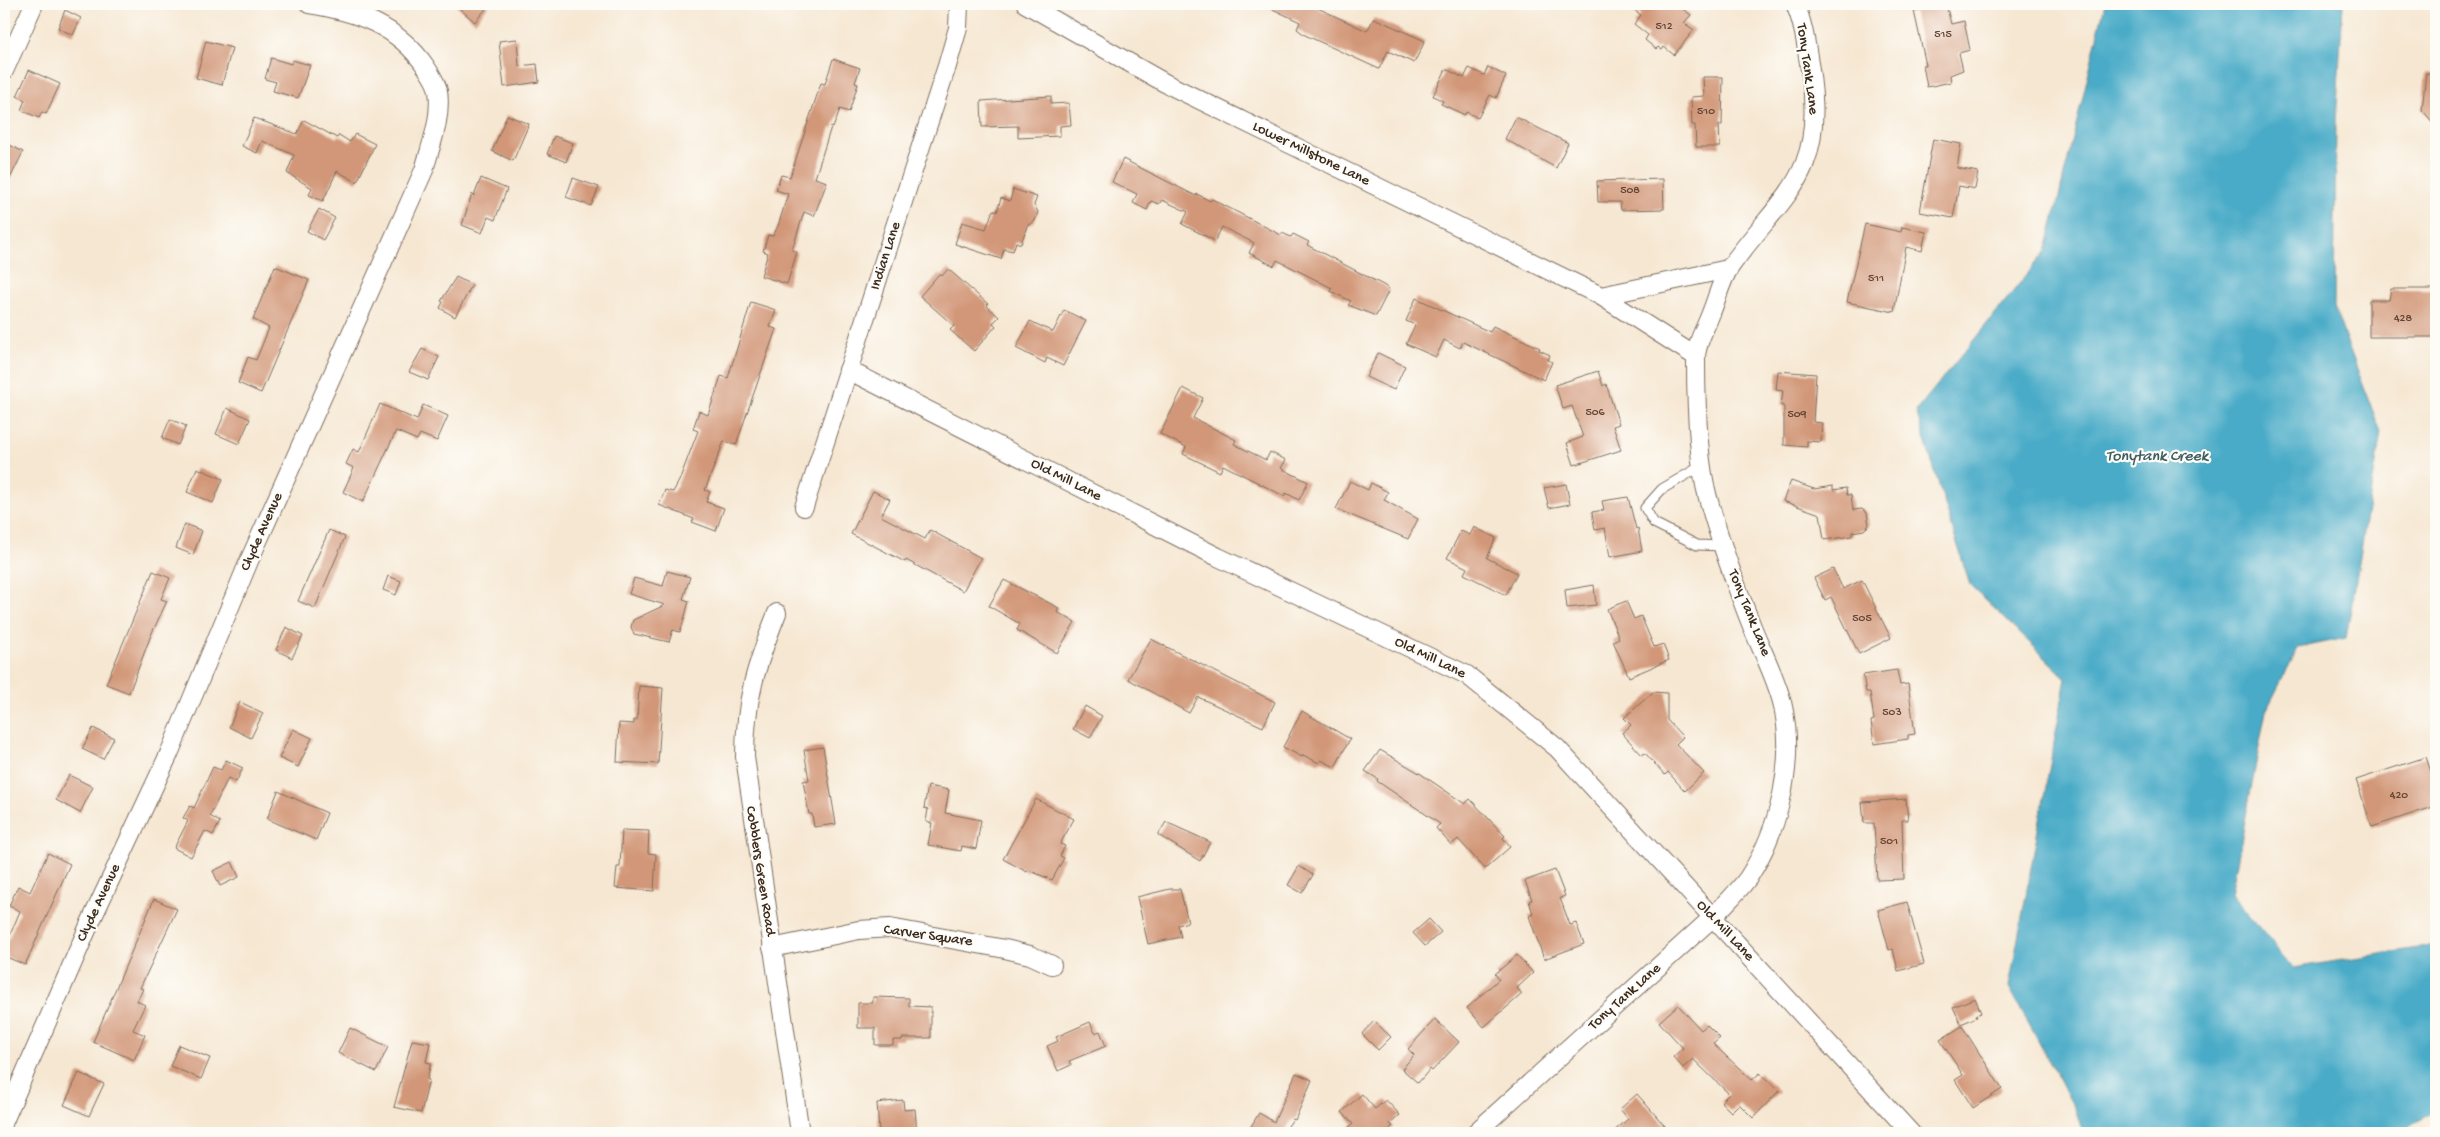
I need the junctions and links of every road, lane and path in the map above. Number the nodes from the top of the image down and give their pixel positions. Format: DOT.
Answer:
graph roads {
  1 [pos="34,4"];
  2 [pos="309,4"];
  3 [pos="960,4"];
  4 [pos="1026,4"];
  5 [pos="1795,4"];
  6 [pos="4,71"];
  7 [pos="1728,269"];
  8 [pos="1601,296"];
  9 [pos="1696,356"];
  10 [pos="848,370"];
  11 [pos="1703,465"];
  12 [pos="804,507"];
  13 [pos="1724,546"];
  14 [pos="777,613"];
  15 [pos="1712,918"];
  16 [pos="772,948"];
  17 [pos="1052,965"];
  18 [pos="4,1121"];
  19 [pos="800,1133"];
  20 [pos="1475,1133"];
  21 [pos="1911,1133"];
  1 -- 6 [label="street"];
  2 -- 18 [label="street, Clyde Avenue"];
  3 -- 10 [label="street, Indian Lane"];
  4 -- 8 [label="street, Lower Millstone Lane"];
  5 -- 7 [label="street, Tony Tank Lane"];
  7 -- 8 [label="street"];
  7 -- 9 [label="street, Tony Tank Lane"];
  8 -- 9 [label="street, Lower Millstone Lane"];
  9 -- 11 [label="street, Tony Tank Lane"];
  10 -- 12 [label="street, Indian Lane"];
  10 -- 15 [label="street, Old Mill Lane"];
  11 -- 13 [label="street, Tony Tank Lane"];
  11 -- 13 [label="lane"];
  13 -- 15 [label="street, Tony Tank Lane"];
  14 -- 16 [label="street, Cobblers Green Road"];
  15 -- 20 [label="street, Tony Tank Lane"];
  15 -- 21 [label="street, Old Mill Lane"];
  16 -- 17 [label="street, Carver Square"];
  16 -- 19 [label="street, Cobblers Green Road"];
}
